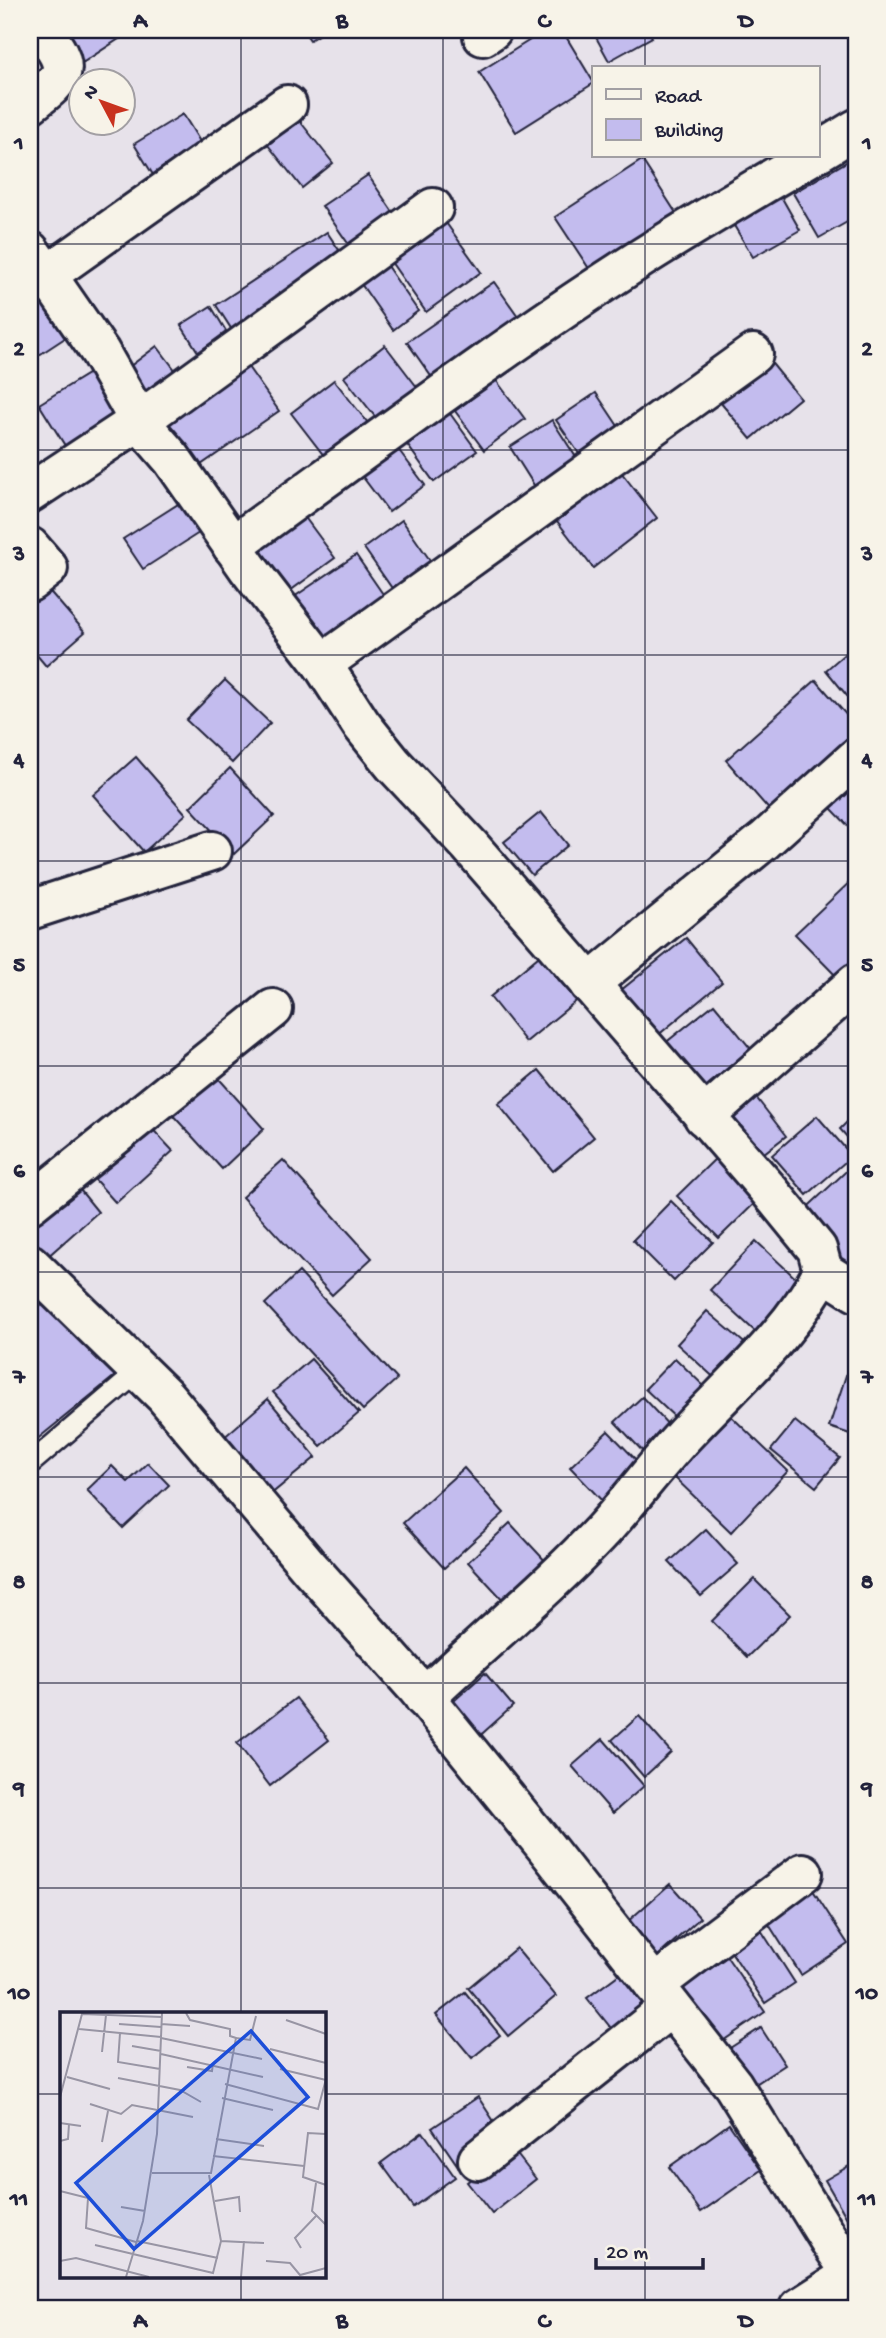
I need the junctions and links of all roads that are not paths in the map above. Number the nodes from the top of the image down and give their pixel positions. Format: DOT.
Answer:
graph roads {
  1 [pos="42,30"];
  2 [pos="30,104"];
  3 [pos="287,105"];
  4 [pos="856,129"];
  5 [pos="820,151"];
  6 [pos="808,158"];
  7 [pos="433,208"];
  8 [pos="35,272"];
  9 [pos="753,354"];
  10 [pos="139,421"];
  11 [pos="30,493"];
  12 [pos="232,546"];
  13 [pos="30,547"];
  14 [pos="30,582"];
  15 [pos="322,664"];
  16 [pos="856,758"];
  17 [pos="212,851"];
  18 [pos="30,910"];
  19 [pos="856,983"];
  20 [pos="589,984"];
  21 [pos="273,1009"];
  22 [pos="704,1117"];
  23 [pos="30,1204"];
  24 [pos="30,1265"];
  25 [pos="823,1271"];
  26 [pos="856,1292"];
  27 [pos="139,1371"];
  28 [pos="30,1464"];
  29 [pos="424,1698"];
  30 [pos="803,1873"];
  31 [pos="663,1996"];
  32 [pos="478,2160"];
  33 [pos="852,2266"];
  34 [pos="799,2308"];
  1 -- 2 [label="street"];
  3 -- 8 [label="street"];
  4 -- 5 [label="street"];
  6 -- 12 [label="street"];
  7 -- 10 [label="street"];
  8 -- 10 [label="street"];
  9 -- 15 [label="street"];
  10 -- 11 [label="street"];
  10 -- 12 [label="street"];
  12 -- 15 [label="street"];
  13 -- 14 [label="street"];
  15 -- 20 [label="street"];
  16 -- 20 [label="street"];
  17 -- 18 [label="street"];
  19 -- 22 [label="street"];
  20 -- 22 [label="street"];
  21 -- 23 [label="street"];
  22 -- 25 [label="street"];
  24 -- 27 [label="street"];
  25 -- 26 [label="street"];
  25 -- 29 [label="street"];
  27 -- 28 [label="lane"];
  27 -- 29 [label="street"];
  29 -- 31 [label="street"];
  30 -- 31 [label="street"];
  31 -- 32 [label="street"];
  31 -- 33 [label="street"];
  33 -- 34 [label="street"];
}
